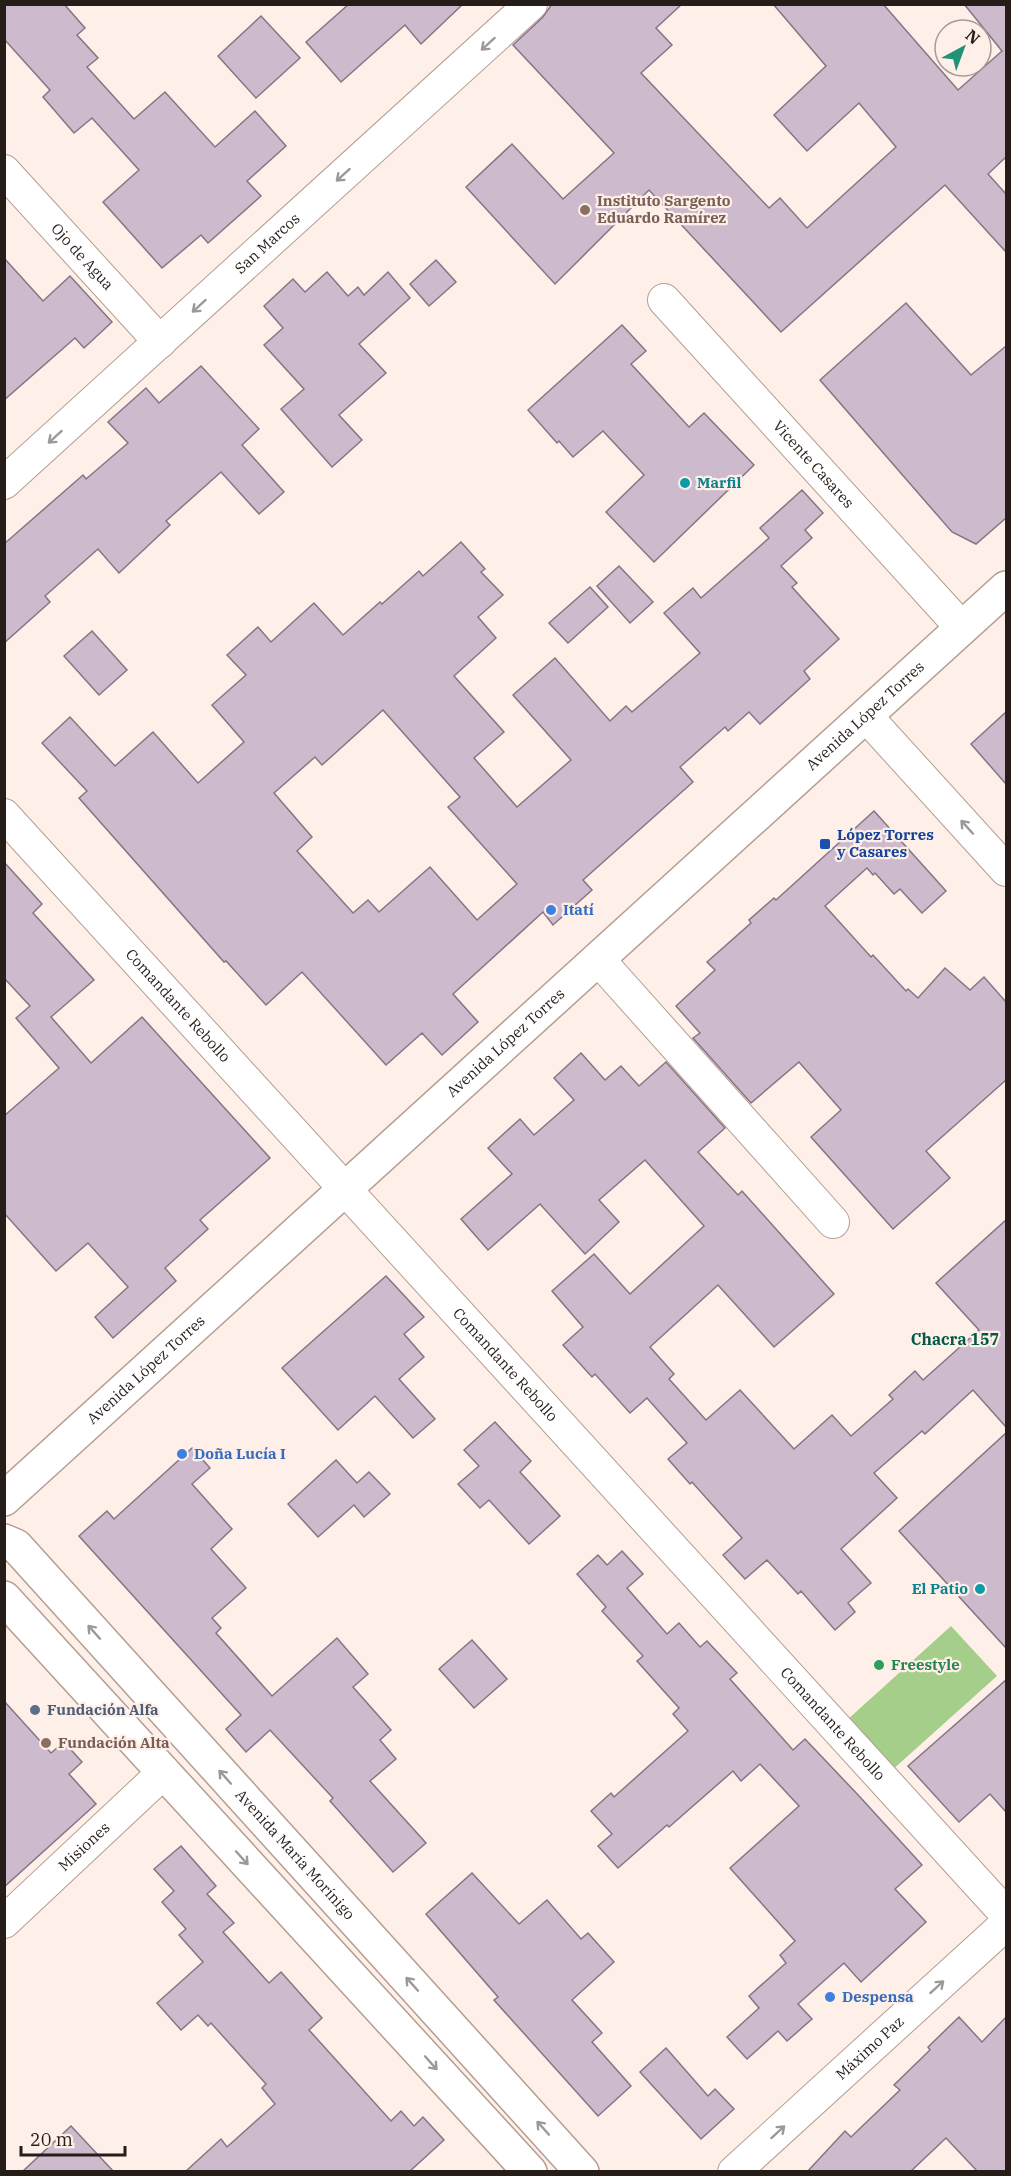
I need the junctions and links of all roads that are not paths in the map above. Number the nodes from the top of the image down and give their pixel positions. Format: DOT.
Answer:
graph roads {
  1 [pos="531,4"];
  2 [pos="4,171"];
  3 [pos="664,300"];
  4 [pos="160,342"];
  5 [pos="4,483"];
  6 [pos="1006,588"];
  7 [pos="963,628"];
  8 [pos="866,716"];
  9 [pos="4,814"];
  10 [pos="1006,870"];
  11 [pos="598,959"];
  12 [pos="346,1189"];
  13 [pos="832,1222"];
  14 [pos="4,1498"];
  15 [pos="4,1541"];
  16 [pos="4,1598"];
  17 [pos="164,1772"];
  18 [pos="1006,1914"];
  19 [pos="4,1922"];
  20 [pos="1006,1924"];
  21 [pos="523,2169"];
  22 [pos="582,2172"];
  23 [pos="734,2172"];
  1 -- 4 [label="street, San Marcos, one-way"];
  2 -- 4 [label="street, Ojo de Agua"];
  3 -- 7 [label="street, Vicente Casares"];
  4 -- 5 [label="street, San Marcos, one-way"];
  6 -- 7 [label="main road, Avenida López Torres"];
  7 -- 8 [label="main road, Avenida López Torres"];
  10 -- 8 [label="street, one-way"];
  8 -- 11 [label="main road, Avenida López Torres"];
  9 -- 12 [label="street, Comandante Rebollo"];
  11 -- 12 [label="main road, Avenida López Torres"];
  11 -- 13 [label="street"];
  12 -- 14 [label="main road, Avenida López Torres"];
  12 -- 18 [label="street, Comandante Rebollo"];
  22 -- 15 [label="main road, Avenida María Morínigo, one-way"];
  16 -- 17 [label="main road"];
  17 -- 19 [label="street, Misiones"];
  17 -- 21 [label="main road, one-way"];
  23 -- 20 [label="street, Máximo Paz, one-way"];
}
